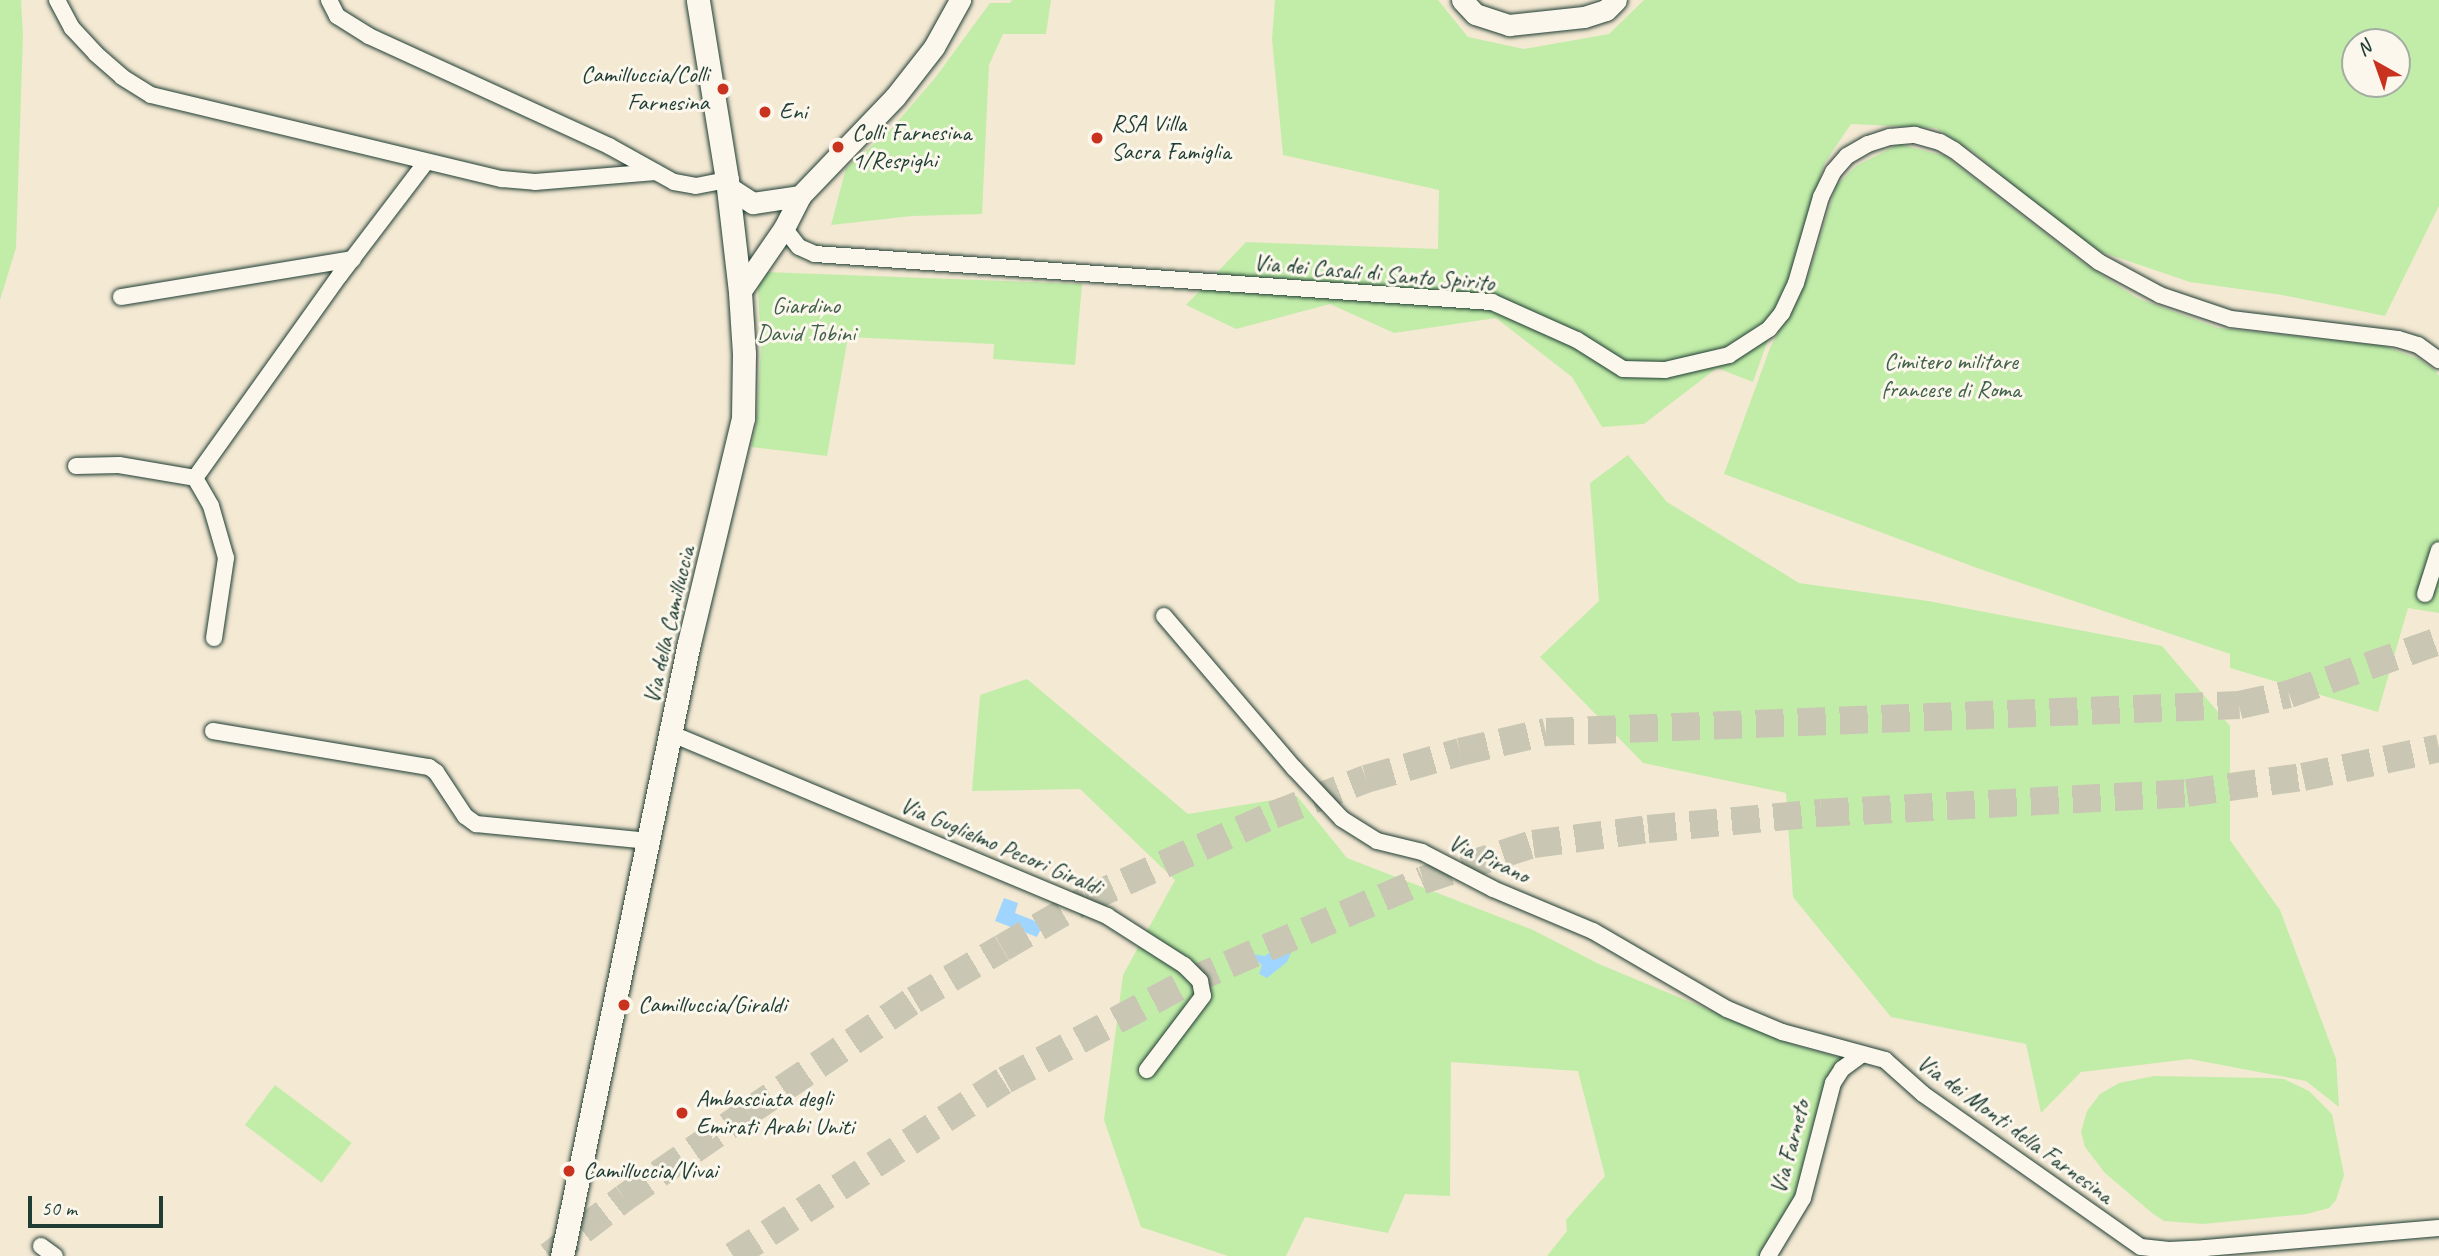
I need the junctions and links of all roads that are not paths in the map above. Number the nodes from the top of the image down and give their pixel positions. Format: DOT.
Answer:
graph roads {
  1 [pos="57,0"];
  2 [pos="329,0"];
  3 [pos="698,0"];
  4 [pos="960,0"];
  5 [pos="1462,0"];
  6 [pos="1616,0"];
  7 [pos="426,162"];
  8 [pos="656,172"];
  9 [pos="728,183"];
  10 [pos="800,196"];
  11 [pos="784,228"];
  12 [pos="353,259"];
  13 [pos="740,292"];
  14 [pos="121,297"];
  15 [pos="2439,360"];
  16 [pos="76,466"];
  17 [pos="195,478"];
  18 [pos="2439,550"];
  19 [pos="2425,594"];
  20 [pos="1164,616"];
  21 [pos="214,638"];
  22 [pos="213,731"];
  23 [pos="672,734"];
  24 [pos="649,841"];
  25 [pos="1861,1055"];
  26 [pos="1147,1070"];
  27 [pos="2439,1228"];
  28 [pos="41,1246"];
  29 [pos="2137,1252"];
  30 [pos="55,1256"];
  31 [pos="562,1256"];
  32 [pos="1768,1256"];
  1 -- 7 [label="street"];
  2 -- 8 [label="street"];
  3 -- 9 [label="main road, Via della Camilluccia"];
  4 -- 10 [label="street"];
  5 -- 6 [label="street"];
  7 -- 8 [label="street"];
  7 -- 12 [label="street"];
  8 -- 9 [label="street"];
  9 -- 10 [label="street"];
  9 -- 13 [label="main road, Via della Camilluccia"];
  10 -- 11 [label="street"];
  11 -- 13 [label="street"];
  11 -- 15 [label="street, Via dei Casali di Santo Spirito"];
  12 -- 14 [label="street"];
  12 -- 17 [label="street"];
  13 -- 23 [label="main road, Via della Camilluccia"];
  16 -- 17 [label="street"];
  17 -- 21 [label="street"];
  18 -- 19 [label="street"];
  20 -- 25 [label="street, Via Pirano"];
  22 -- 24 [label="street"];
  23 -- 24 [label="main road, Via della Camilluccia"];
  23 -- 26 [label="street, Via Guglielmo Pecori Giraldi"];
  24 -- 31 [label="main road, Via della Camilluccia"];
  25 -- 29 [label="street, Via dei Monti della Farnesina"];
  25 -- 32 [label="street, Via Farneto"];
  27 -- 29 [label="street, Via dei Monti della Farnesina"];
  28 -- 30 [label="street"];
}
